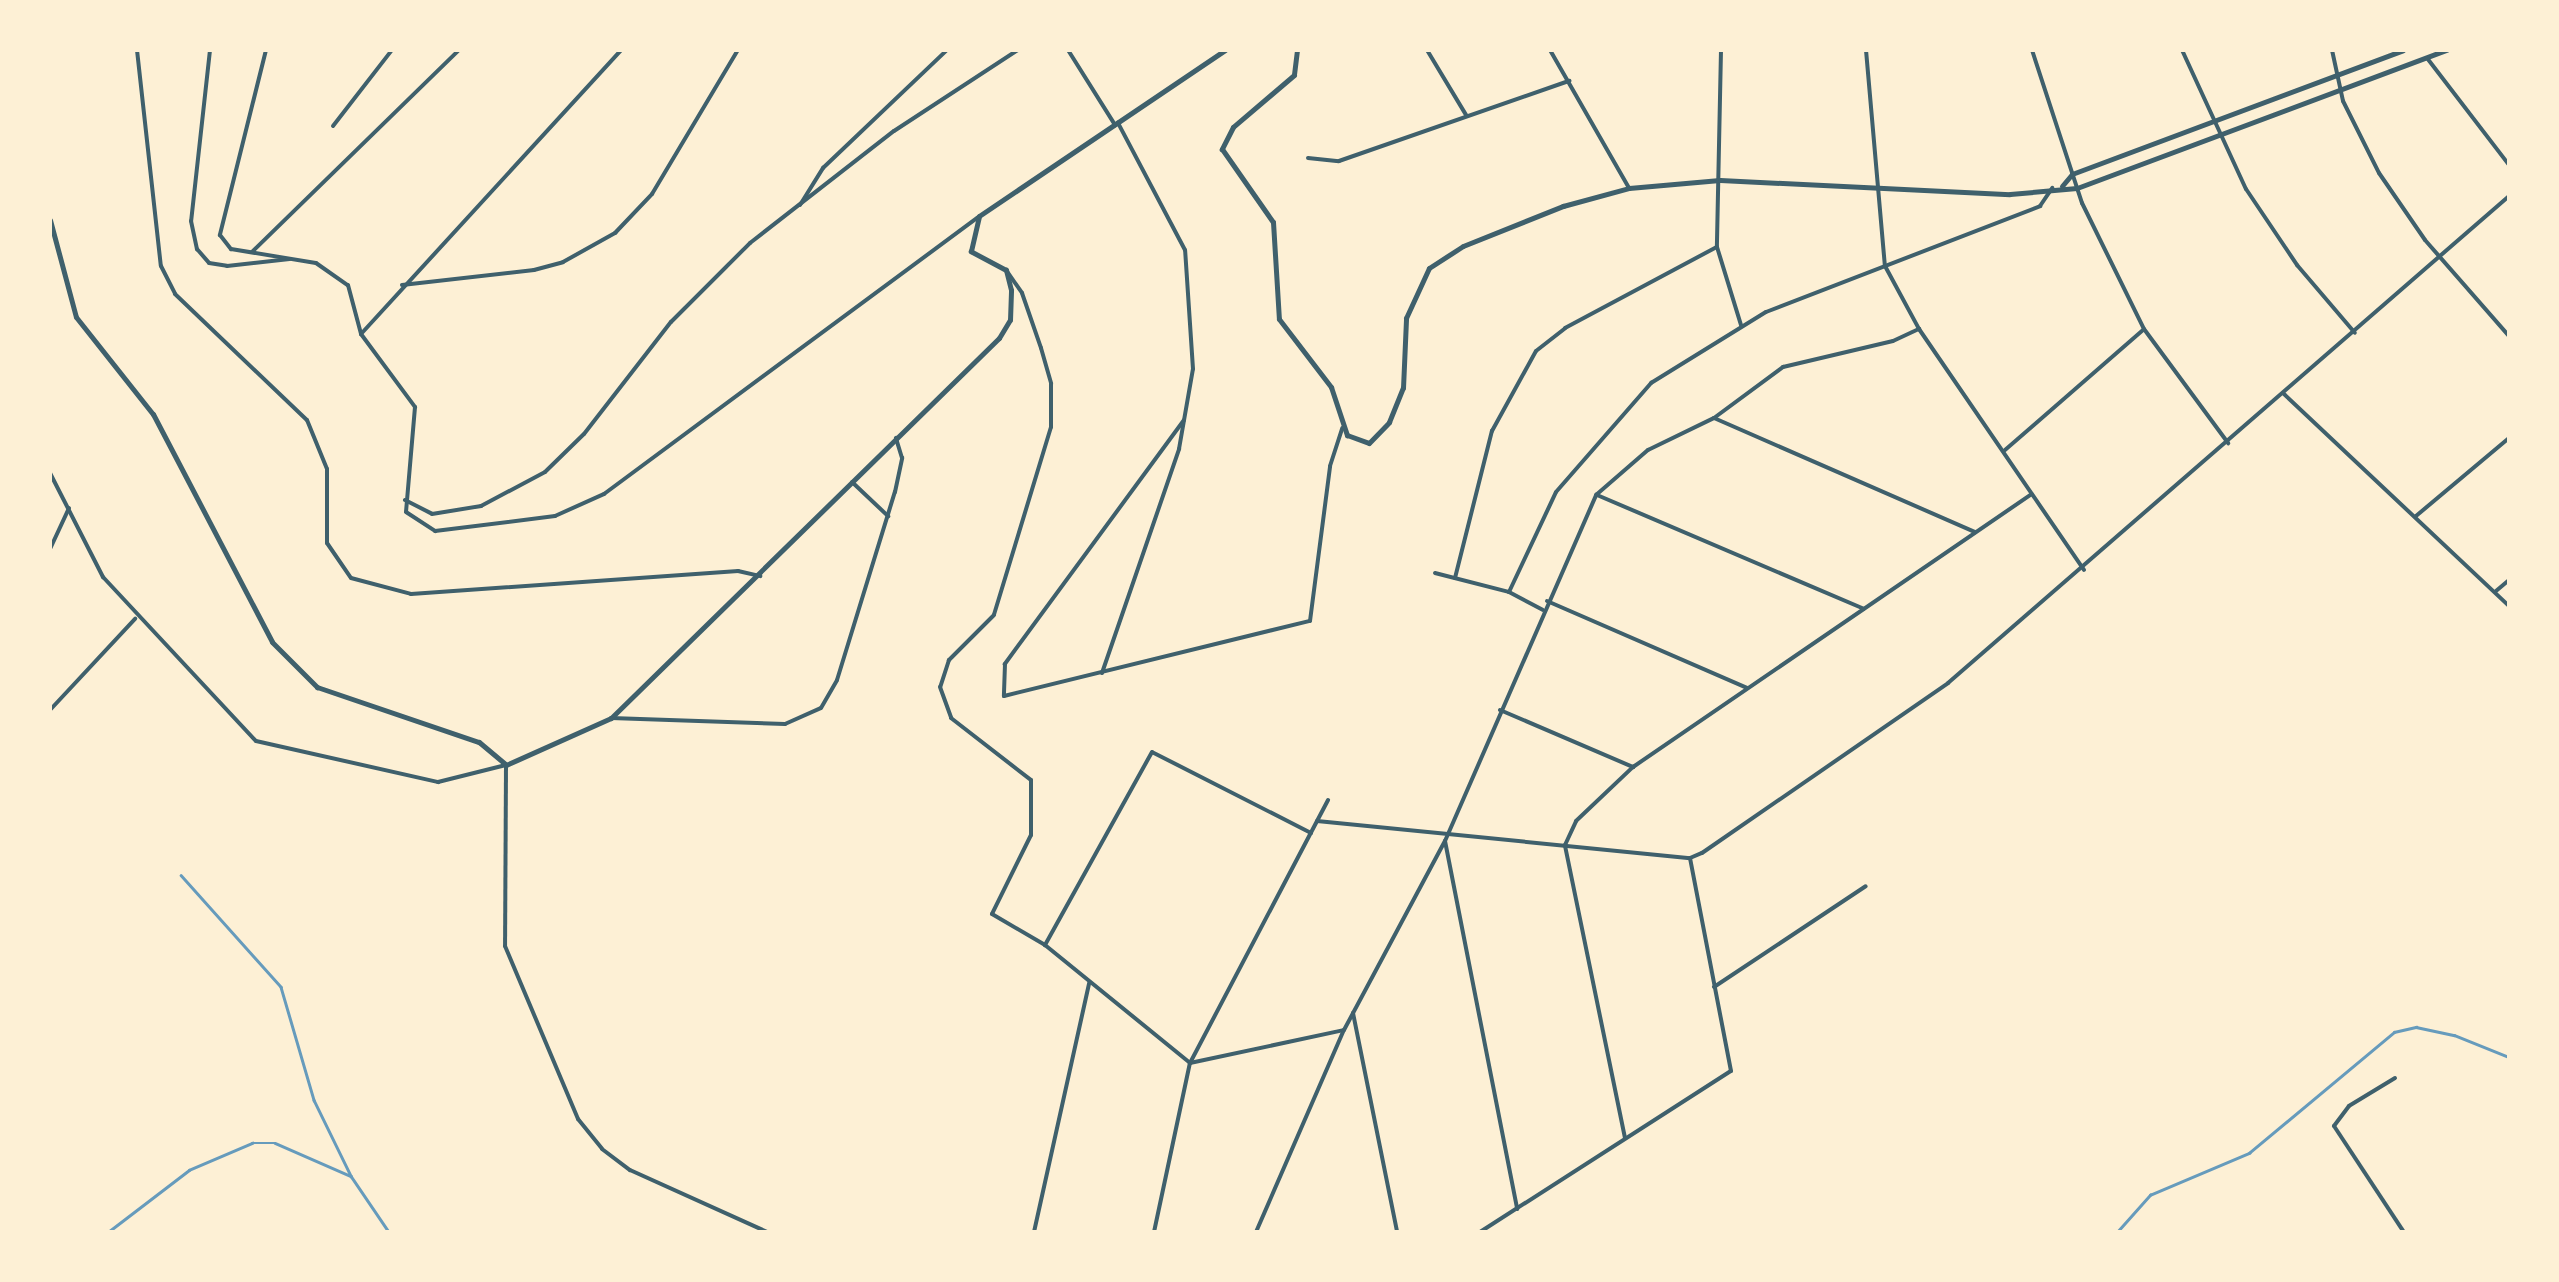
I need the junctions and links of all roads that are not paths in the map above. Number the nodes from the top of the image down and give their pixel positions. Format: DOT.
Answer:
graph roads {
  1 [pos="137,50"];
  2 [pos="210,50"];
  3 [pos="266,50"];
  4 [pos="392,50"];
  5 [pos="459,50"];
  6 [pos="621,50"];
  7 [pos="738,50"];
  8 [pos="946,50"];
  9 [pos="1018,50"];
  10 [pos="1068,50"];
  11 [pos="1208,50"];
  12 [pos="1225,50"];
  13 [pos="1297,50"];
  14 [pos="1428,50"];
  15 [pos="1550,50"];
  16 [pos="1721,50"];
  17 [pos="1866,50"];
  18 [pos="2032,50"];
  19 [pos="2182,50"];
  20 [pos="2332,50"];
  21 [pos="2403,50"];
  22 [pos="2447,50"];
  23 [pos="1213,58"];
  24 [pos="2427,58"];
  25 [pos="2338,75"];
  26 [pos="1569,81"];
  27 [pos="2340,91"];
  28 [pos="1467,116"];
  29 [pos="2211,122"];
  30 [pos="1116,124"];
  31 [pos="334,126"];
  32 [pos="2219,137"];
  33 [pos="1308,158"];
  34 [pos="2509,166"];
  35 [pos="2072,174"];
  36 [pos="1720,180"];
  37 [pos="2062,186"];
  38 [pos="1628,188"];
  39 [pos="1879,188"];
  40 [pos="2052,188"];
  41 [pos="2077,188"];
  42 [pos="2509,196"];
  43 [pos="800,207"];
  44 [pos="979,216"];
  45 [pos="50,220"];
  46 [pos="50,228"];
  47 [pos="1717,247"];
  48 [pos="252,252"];
  49 [pos="2439,256"];
  50 [pos="295,258"];
  51 [pos="1884,266"];
  52 [pos="1006,270"];
  53 [pos="402,285"];
  54 [pos="1741,325"];
  55 [pos="1918,328"];
  56 [pos="2144,329"];
  57 [pos="2355,333"];
  58 [pos="361,334"];
  59 [pos="2509,336"];
  60 [pos="2284,394"];
  61 [pos="1714,418"];
  62 [pos="1184,420"];
  63 [pos="1342,428"];
  64 [pos="896,438"];
  65 [pos="2509,438"];
  66 [pos="2228,443"];
  67 [pos="2004,451"];
  68 [pos="50,473"];
  69 [pos="852,482"];
  70 [pos="2032,494"];
  71 [pos="1596,495"];
  72 [pos="405,500"];
  73 [pos="70,508"];
  74 [pos="888,516"];
  75 [pos="2416,516"];
  76 [pos="1975,532"];
  77 [pos="50,549"];
  78 [pos="2084,570"];
  79 [pos="1435,573"];
  80 [pos="760,576"];
  81 [pos="1455,578"];
  82 [pos="2509,580"];
  83 [pos="2496,591"];
  84 [pos="1510,592"];
  85 [pos="1547,601"];
  86 [pos="2509,606"];
  87 [pos="1864,609"];
  88 [pos="1543,610"];
  89 [pos="137,617"];
  90 [pos="1102,673"];
  91 [pos="1747,688"];
  92 [pos="50,710"];
  93 [pos="1500,710"];
  94 [pos="611,718"];
  95 [pos="506,765"];
  96 [pos="1633,766"];
  97 [pos="1328,800"];
  98 [pos="1318,820"];
  99 [pos="1448,832"];
  100 [pos="1311,833"];
  101 [pos="1445,841"];
  102 [pos="1565,845"];
  103 [pos="1690,858"];
  104 [pos="1866,886"];
  105 [pos="1046,945"];
  106 [pos="1089,982"];
  107 [pos="1714,987"];
  108 [pos="1353,1013"];
  109 [pos="1344,1030"];
  110 [pos="1190,1063"];
  111 [pos="2395,1078"];
  112 [pos="1625,1138"];
  113 [pos="1517,1209"];
  114 [pos="768,1232"];
  115 [pos="1034,1232"];
  116 [pos="1154,1232"];
  117 [pos="1256,1232"];
  118 [pos="1397,1232"];
  119 [pos="1480,1232"];
  120 [pos="2404,1232"];
  1 -- 80 [label="street"];
  2 -- 50 [label="street"];
  3 -- 48 [label="street"];
  4 -- 31 [label="street"];
  5 -- 48 [label="street"];
  6 -- 53 [label="street"];
  7 -- 53 [label="street"];
  8 -- 43 [label="street"];
  9 -- 43 [label="street"];
  10 -- 30 [label="street"];
  11 -- 23 [label="street"];
  12 -- 23 [label="street"];
  13 -- 63 [label="street"];
  14 -- 28 [label="street"];
  15 -- 26 [label="street"];
  16 -- 36 [label="street"];
  17 -- 39 [label="street"];
  18 -- 35 [label="street"];
  19 -- 29 [label="street"];
  20 -- 25 [label="street"];
  21 -- 25 [label="street"];
  22 -- 24 [label="street"];
  23 -- 30 [label="street"];
  24 -- 27 [label="street"];
  24 -- 34 [label="street"];
  25 -- 27 [label="street"];
  25 -- 29 [label="street"];
  26 -- 28 [label="street"];
  26 -- 38 [label="street"];
  27 -- 32 [label="street"];
  27 -- 49 [label="street"];
  28 -- 33 [label="street"];
  29 -- 32 [label="street"];
  29 -- 35 [label="street"];
  30 -- 44 [label="street"];
  30 -- 62 [label="street"];
  32 -- 41 [label="street"];
  32 -- 57 [label="street"];
  35 -- 37 [label="street"];
  35 -- 41 [label="street"];
  36 -- 38 [label="street"];
  36 -- 39 [label="street"];
  36 -- 47 [label="street"];
  37 -- 40 [label="street"];
  37 -- 41 [label="street"];
  38 -- 63 [label="street"];
  39 -- 40 [label="street"];
  39 -- 51 [label="street"];
  40 -- 51 [label="street"];
  41 -- 56 [label="street"];
  42 -- 49 [label="street"];
  43 -- 72 [label="street"];
  44 -- 52 [label="street"];
  44 -- 72 [label="street"];
  45 -- 46 [label="street"];
  46 -- 95 [label="street"];
  47 -- 54 [label="street"];
  47 -- 81 [label="street"];
  48 -- 50 [label="street"];
  49 -- 57 [label="street"];
  49 -- 59 [label="street"];
  50 -- 58 [label="street"];
  51 -- 54 [label="street"];
  51 -- 55 [label="street"];
  52 -- 64 [label="street"];
  52 -- 105 [label="street"];
  53 -- 58 [label="street"];
  54 -- 84 [label="street"];
  55 -- 61 [label="street"];
  55 -- 67 [label="street"];
  56 -- 66 [label="street"];
  56 -- 67 [label="street"];
  57 -- 60 [label="street"];
  58 -- 72 [label="street"];
  60 -- 66 [label="street"];
  60 -- 75 [label="street"];
  61 -- 71 [label="street"];
  61 -- 76 [label="street"];
  62 -- 90 [label="street"];
  62 -- 90 [label="street"];
  63 -- 90 [label="street"];
  64 -- 69 [label="street"];
  64 -- 74 [label="street"];
  65 -- 75 [label="street"];
  66 -- 78 [label="street"];
  67 -- 70 [label="street"];
  68 -- 73 [label="street"];
  69 -- 74 [label="street"];
  69 -- 80 [label="street"];
  70 -- 76 [label="street"];
  70 -- 78 [label="street"];
  71 -- 85 [label="street"];
  71 -- 87 [label="street"];
  73 -- 77 [label="street"];
  73 -- 89 [label="street"];
  74 -- 94 [label="street"];
  75 -- 83 [label="street"];
  76 -- 87 [label="street"];
  78 -- 103 [label="street"];
  79 -- 81 [label="street"];
  80 -- 94 [label="street"];
  81 -- 84 [label="street"];
  82 -- 83 [label="street"];
  83 -- 86 [label="street"];
  84 -- 88 [label="street"];
  85 -- 88 [label="street"];
  85 -- 91 [label="street"];
  87 -- 91 [label="street"];
  88 -- 93 [label="street"];
  89 -- 92 [label="street"];
  89 -- 95 [label="street"];
  91 -- 96 [label="street"];
  93 -- 96 [label="street"];
  93 -- 99 [label="street"];
  94 -- 95 [label="street"];
  95 -- 114 [label="street"];
  96 -- 102 [label="street"];
  97 -- 98 [label="street"];
  98 -- 99 [label="street"];
  98 -- 100 [label="street"];
  99 -- 101 [label="street"];
  99 -- 102 [label="street"];
  100 -- 105 [label="street"];
  100 -- 110 [label="street"];
  101 -- 108 [label="street"];
  101 -- 113 [label="street"];
  102 -- 103 [label="street"];
  102 -- 112 [label="street"];
  103 -- 107 [label="street"];
  104 -- 107 [label="street"];
  105 -- 106 [label="street"];
  106 -- 110 [label="street"];
  106 -- 115 [label="street"];
  107 -- 112 [label="street"];
  108 -- 109 [label="street"];
  108 -- 118 [label="street"];
  109 -- 110 [label="street"];
  109 -- 117 [label="street"];
  110 -- 116 [label="street"];
  111 -- 120 [label="street"];
  112 -- 113 [label="street"];
  113 -- 119 [label="street"];
}
